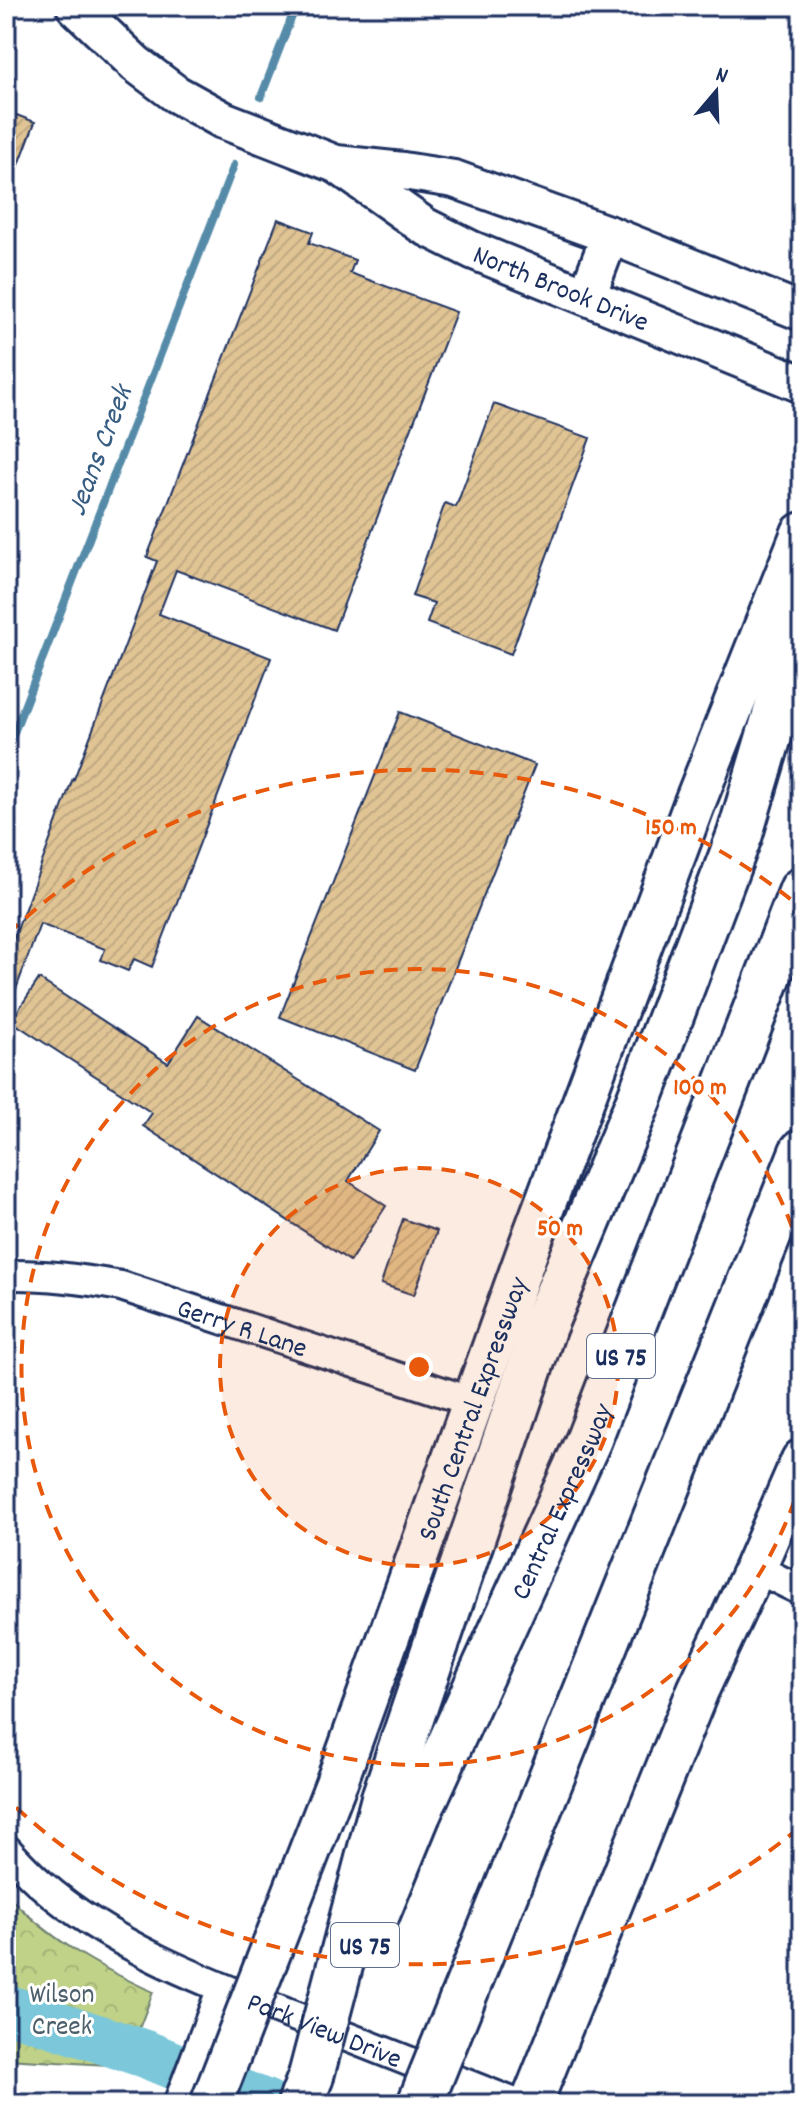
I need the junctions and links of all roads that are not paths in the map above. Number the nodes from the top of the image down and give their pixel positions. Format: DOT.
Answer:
graph roads {
  1 [pos="75,6"];
  2 [pos="336,164"];
  3 [pos="610,235"];
  4 [pos="587,296"];
  5 [pos="802,312"];
  6 [pos="802,384"];
  7 [pos="802,533"];
  8 [pos="802,625"];
  9 [pos="802,890"];
  10 [pos="802,1152"];
  11 [pos="6,1275"];
  12 [pos="473,1402"];
  13 [pos="802,1460"];
  14 [pos="755,1568"];
  15 [pos="802,1591"];
  16 [pos="401,1806"];
  17 [pos="6,1849"];
  18 [pos="222,1988"];
  19 [pos="306,2090"];
  20 [pos="178,2104"];
  21 [pos="211,2104"];
  22 [pos="420,2104"];
  23 [pos="517,2104"];
  24 [pos="531,2104"];
  1 -- 2 [label="street, North Brook Drive"];
  2 -- 3 [label="street, North Brook Drive"];
  2 -- 4 [label="street, North Brook Drive"];
  3 -- 4 [label="street"];
  3 -- 5 [label="street, North Brook Drive"];
  4 -- 6 [label="street, North Brook Drive"];
  7 -- 12 [label="main road, South Central Expressway"];
  8 -- 16 [label="highway"];
  9 -- 16 [label="highway, Central Expressway / US 75"];
  10 -- 22 [label="highway, bridge"];
  11 -- 12 [label="street, Gerry R Lane"];
  12 -- 21 [label="main road, South Central Expressway, bridge"];
  13 -- 14 [label="main road"];
  14 -- 15 [label="street"];
  14 -- 24 [label="main road"];
  16 -- 19 [label="highway, Central Expressway / US 75, bridge"];
  17 -- 18 [label="street, Park View Drive"];
  18 -- 20 [label="street"];
  18 -- 23 [label="street, Park View Drive"];
}
